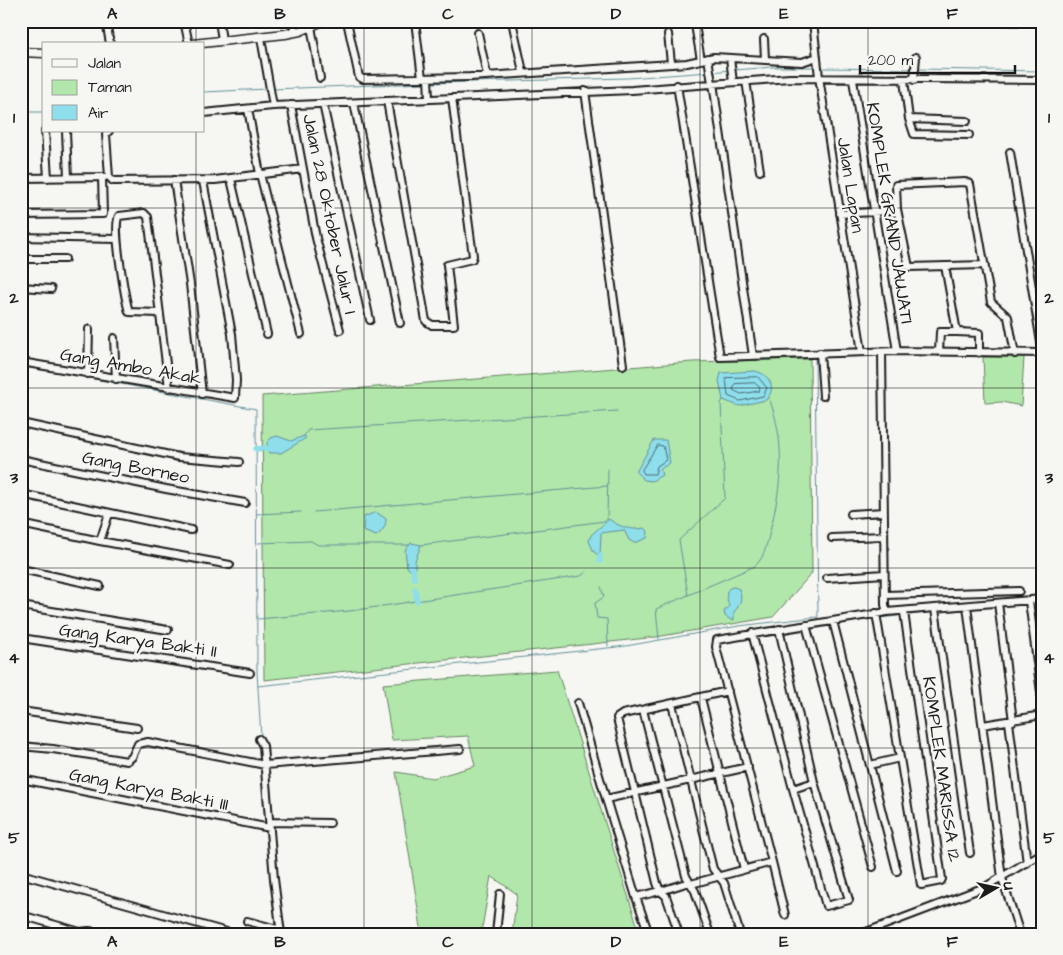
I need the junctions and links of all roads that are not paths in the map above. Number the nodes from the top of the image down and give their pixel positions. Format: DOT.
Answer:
graph roads {
  1 [pos="106,21"];
  2 [pos="184,21"];
  3 [pos="219,21"];
  4 [pos="293,21"];
  5 [pos="323,21"];
  6 [pos="347,21"];
  7 [pos="415,21"];
  8 [pos="512,21"];
  9 [pos="813,21"];
  10 [pos="998,21"];
  11 [pos="1039,22"];
  12 [pos="695,23"];
  13 [pos="311,26"];
  14 [pos="295,32"];
  15 [pos="478,33"];
  16 [pos="668,34"];
  17 [pos="261,38"];
  18 [pos="764,39"];
  19 [pos="222,40"];
  20 [pos="110,42"];
  21 [pos="189,42"];
  22 [pos="205,42"];
  23 [pos="21,52"];
  24 [pos="42,53"];
  25 [pos="730,59"];
  26 [pos="764,59"];
  27 [pos="701,60"];
  28 [pos="708,60"];
  29 [pos="818,60"];
  30 [pos="916,60"];
  31 [pos="671,62"];
  32 [pos="523,72"];
  33 [pos="487,75"];
  34 [pos="914,77"];
  35 [pos="320,78"];
  36 [pos="819,78"];
  37 [pos="426,79"];
  38 [pos="853,80"];
  39 [pos="904,80"];
  40 [pos="1042,80"];
  41 [pos="746,81"];
  42 [pos="733,82"];
  43 [pos="712,83"];
  44 [pos="677,85"];
  45 [pos="585,91"];
  46 [pos="429,96"];
  47 [pos="452,98"];
  48 [pos="387,101"];
  49 [pos="273,103"];
  50 [pos="323,104"];
  51 [pos="354,104"];
  52 [pos="291,105"];
  53 [pos="248,108"];
  54 [pos="205,114"];
  55 [pos="909,119"];
  56 [pos="967,121"];
  57 [pos="45,132"];
  58 [pos="66,132"];
  59 [pos="108,132"];
  60 [pos="969,135"];
  61 [pos="1010,152"];
  62 [pos="303,169"];
  63 [pos="760,171"];
  64 [pos="260,174"];
  65 [pos="68,177"];
  66 [pos="105,177"];
  67 [pos="21,178"];
  68 [pos="48,178"];
  69 [pos="231,179"];
  70 [pos="174,180"];
  71 [pos="203,181"];
  72 [pos="888,211"];
  73 [pos="874,212"];
  74 [pos="840,214"];
  75 [pos="21,216"];
  76 [pos="21,237"];
  77 [pos="118,239"];
  78 [pos="21,259"];
  79 [pos="65,259"];
  80 [pos="985,265"];
  81 [pos="945,266"];
  82 [pos="21,287"];
  83 [pos="51,288"];
  84 [pos="159,313"];
  85 [pos="370,320"];
  86 [pos="400,323"];
  87 [pos="90,329"];
  88 [pos="340,330"];
  89 [pos="957,332"];
  90 [pos="267,334"];
  91 [pos="301,334"];
  92 [pos="114,338"];
  93 [pos="1042,349"];
  94 [pos="897,351"];
  95 [pos="862,352"];
  96 [pos="882,352"];
  97 [pos="939,352"];
  98 [pos="820,353"];
  99 [pos="979,353"];
  100 [pos="1015,354"];
  101 [pos="1042,354"];
  102 [pos="753,356"];
  103 [pos="21,362"];
  104 [pos="623,365"];
  105 [pos="88,374"];
  106 [pos="116,379"];
  107 [pos="169,388"];
  108 [pos="202,394"];
  109 [pos="823,396"];
  110 [pos="21,423"];
  111 [pos="21,459"];
  112 [pos="239,462"];
  113 [pos="21,494"];
  114 [pos="245,503"];
  115 [pos="884,512"];
  116 [pos="109,514"];
  117 [pos="851,514"];
  118 [pos="21,524"];
  119 [pos="190,530"];
  120 [pos="884,536"];
  121 [pos="832,538"];
  122 [pos="100,541"];
  123 [pos="230,565"];
  124 [pos="21,569"];
  125 [pos="884,574"];
  126 [pos="827,578"];
  127 [pos="100,586"];
  128 [pos="1019,591"];
  129 [pos="885,595"];
  130 [pos="1042,599"];
  131 [pos="1029,601"];
  132 [pos="998,603"];
  133 [pos="21,606"];
  134 [pos="967,606"];
  135 [pos="887,612"];
  136 [pos="904,612"];
  137 [pos="936,612"];
  138 [pos="876,616"];
  139 [pos="833,621"];
  140 [pos="806,625"];
  141 [pos="779,629"];
  142 [pos="168,630"];
  143 [pos="752,633"];
  144 [pos="21,638"];
  145 [pos="250,672"];
  146 [pos="728,691"];
  147 [pos="700,698"];
  148 [pos="1042,700"];
  149 [pos="578,703"];
  150 [pos="672,704"];
  151 [pos="644,710"];
  152 [pos="21,711"];
  153 [pos="1042,715"];
  154 [pos="1011,722"];
  155 [pos="983,725"];
  156 [pos="137,728"];
  157 [pos="259,739"];
  158 [pos="21,746"];
  159 [pos="460,749"];
  160 [pos="900,758"];
  161 [pos="264,765"];
  162 [pos="870,765"];
  163 [pos="748,767"];
  164 [pos="720,773"];
  165 [pos="21,779"];
  166 [pos="692,779"];
  167 [pos="814,782"];
  168 [pos="663,786"];
  169 [pos="793,788"];
  170 [pos="636,792"];
  171 [pos="606,799"];
  172 [pos="330,823"];
  173 [pos="269,826"];
  174 [pos="970,853"];
  175 [pos="1042,853"];
  176 [pos="772,862"];
  177 [pos="1026,863"];
  178 [pos="873,867"];
  179 [pos="744,869"];
  180 [pos="898,871"];
  181 [pos="21,874"];
  182 [pos="718,875"];
  183 [pos="1002,878"];
  184 [pos="690,883"];
  185 [pos="660,891"];
  186 [pos="500,894"];
  187 [pos="636,897"];
  188 [pos="21,915"];
  189 [pos="785,915"];
  190 [pos="247,921"];
  191 [pos="279,930"];
  192 [pos="107,934"];
  193 [pos="234,934"];
  194 [pos="496,934"];
  195 [pos="649,934"];
  196 [pos="679,934"];
  197 [pos="710,934"];
  198 [pos="740,934"];
  199 [pos="861,934"];
  200 [pos="1020,934"];
  1 -- 20 [label="street"];
  2 -- 21 [label="street"];
  3 -- 19 [label="street"];
  4 -- 14 [label="street"];
  5 -- 13 [label="street"];
  6 -- 37 [label="street"];
  7 -- 37 [label="street"];
  8 -- 32 [label="street"];
  9 -- 29 [label="street, Jalan Lapan"];
  10 -- 11 [label="street"];
  12 -- 27 [label="street"];
  13 -- 14 [label="street"];
  13 -- 35 [label="street"];
  14 -- 17 [label="street"];
  15 -- 33 [label="street"];
  16 -- 31 [label="street"];
  17 -- 19 [label="street"];
  17 -- 49 [label="street"];
  18 -- 26 [label="street"];
  19 -- 22 [label="street"];
  23 -- 24 [label="street"];
  25 -- 26 [label="street"];
  25 -- 28 [label="street"];
  25 -- 42 [label="street"];
  26 -- 29 [label="street"];
  27 -- 28 [label="street"];
  27 -- 31 [label="street"];
  28 -- 43 [label="street"];
  29 -- 36 [label="street, Jalan Lapan"];
  30 -- 34 [label="street"];
  31 -- 32 [label="street"];
  32 -- 33 [label="street"];
  33 -- 37 [label="street"];
  34 -- 39 [label="street"];
  34 -- 40 [label="street"];
  36 -- 38 [label="street"];
  36 -- 41 [label="street"];
  36 -- 74 [label="street, Jalan Lapan"];
  37 -- 46 [label="street"];
  38 -- 39 [label="street"];
  38 -- 73 [label="street, KOMPLEK GRAND JAUJATI"];
  39 -- 55 [label="street"];
  41 -- 42 [label="street"];
  41 -- 63 [label="street"];
  42 -- 43 [label="street"];
  43 -- 44 [label="street"];
  43 -- 102 [label="street"];
  44 -- 45 [label="street"];
  44 -- 102 [label="street"];
  45 -- 47 [label="street"];
  45 -- 104 [label="street"];
  46 -- 47 [label="street"];
  46 -- 48 [label="street"];
  47 -- 48 [label="street"];
  48 -- 51 [label="street"];
  49 -- 52 [label="street"];
  49 -- 53 [label="street"];
  50 -- 51 [label="street"];
  50 -- 52 [label="street"];
  50 -- 85 [label="street"];
  51 -- 86 [label="street"];
  52 -- 62 [label="street, Jalan 28 Oktober Jalur I"];
  53 -- 54 [label="street"];
  53 -- 64 [label="street"];
  55 -- 56 [label="street"];
  55 -- 60 [label="street"];
  57 -- 68 [label="street"];
  58 -- 65 [label="street"];
  59 -- 66 [label="street"];
  61 -- 93 [label="street"];
  62 -- 64 [label="street"];
  62 -- 88 [label="street, Jalan 28 Oktober Jalur I"];
  64 -- 69 [label="street"];
  64 -- 91 [label="street"];
  65 -- 66 [label="street"];
  65 -- 68 [label="street"];
  66 -- 70 [label="street"];
  66 -- 75 [label="street"];
  67 -- 68 [label="street"];
  69 -- 71 [label="street"];
  69 -- 90 [label="street"];
  70 -- 71 [label="street"];
  70 -- 108 [label="street"];
  71 -- 108 [label="street, Gang Ambo Akak"];
  72 -- 73 [label="street"];
  73 -- 74 [label="street"];
  73 -- 94 [label="street, KOMPLEK GRAND JAUJATI"];
  74 -- 95 [label="street, Jalan Lapan"];
  76 -- 77 [label="street"];
  77 -- 84 [label="street"];
  77 -- 84 [label="street"];
  78 -- 79 [label="street"];
  80 -- 81 [label="street"];
  80 -- 81 [label="street"];
  80 -- 100 [label="street"];
  81 -- 89 [label="street"];
  82 -- 83 [label="street"];
  84 -- 107 [label="street"];
  87 -- 105 [label="street"];
  89 -- 97 [label="street"];
  89 -- 99 [label="street"];
  92 -- 106 [label="street"];
  94 -- 96 [label="street"];
  94 -- 97 [label="street"];
  95 -- 96 [label="street"];
  95 -- 98 [label="street"];
  96 -- 115 [label="street"];
  97 -- 99 [label="street"];
  98 -- 102 [label="street"];
  98 -- 109 [label="street"];
  99 -- 100 [label="street"];
  100 -- 101 [label="street"];
  103 -- 105 [label="street, Gang Ambo Akak"];
  105 -- 106 [label="street, Gang Ambo Akak"];
  106 -- 107 [label="street, Gang Ambo Akak"];
  107 -- 108 [label="street, Gang Ambo Akak"];
  110 -- 112 [label="street"];
  111 -- 114 [label="street, Gang Borneo"];
  113 -- 116 [label="street"];
  115 -- 117 [label="street"];
  115 -- 120 [label="street"];
  116 -- 119 [label="street"];
  116 -- 122 [label="street"];
  118 -- 122 [label="street"];
  120 -- 121 [label="street"];
  120 -- 125 [label="street"];
  122 -- 123 [label="street"];
  124 -- 127 [label="street"];
  125 -- 126 [label="street"];
  125 -- 129 [label="street"];
  128 -- 129 [label="street"];
  129 -- 135 [label="street"];
  130 -- 131 [label="street"];
  131 -- 132 [label="street"];
  131 -- 148 [label="street"];
  132 -- 134 [label="street"];
  132 -- 154 [label="street"];
  133 -- 142 [label="street"];
  134 -- 137 [label="street"];
  134 -- 155 [label="street"];
  135 -- 136 [label="street"];
  135 -- 138 [label="street"];
  136 -- 137 [label="street"];
  136 -- 160 [label="street, KOMPLEK MARISSA 12"];
  137 -- 174 [label="street"];
  138 -- 139 [label="street"];
  138 -- 160 [label="street, KOMPLEK MARISSA 12"];
  139 -- 140 [label="street"];
  139 -- 162 [label="street"];
  140 -- 141 [label="street"];
  140 -- 178 [label="street"];
  141 -- 143 [label="street"];
  141 -- 167 [label="street"];
  143 -- 146 [label="street"];
  143 -- 169 [label="street"];
  144 -- 145 [label="street, Gang Karya Bakti II"];
  146 -- 147 [label="street"];
  146 -- 163 [label="street"];
  147 -- 150 [label="street"];
  147 -- 164 [label="street"];
  149 -- 171 [label="street"];
  150 -- 151 [label="street"];
  150 -- 166 [label="street"];
  151 -- 168 [label="street"];
  151 -- 170 [label="street"];
  152 -- 156 [label="street"];
  153 -- 154 [label="street"];
  154 -- 155 [label="street"];
  154 -- 177 [label="street"];
  155 -- 183 [label="street"];
  157 -- 161 [label="street"];
  158 -- 161 [label="street"];
  159 -- 161 [label="street"];
  160 -- 162 [label="street"];
  161 -- 173 [label="street"];
  162 -- 180 [label="street"];
  163 -- 164 [label="street"];
  163 -- 176 [label="street"];
  164 -- 166 [label="street"];
  164 -- 179 [label="street"];
  165 -- 173 [label="street, Gang Karya Bakti III"];
  166 -- 168 [label="street"];
  166 -- 182 [label="street"];
  167 -- 169 [label="street"];
  167 -- 169 [label="street"];
  168 -- 170 [label="street"];
  168 -- 184 [label="street"];
  170 -- 171 [label="street"];
  170 -- 185 [label="street"];
  171 -- 187 [label="street"];
  172 -- 173 [label="street, Gang Karya Bakti III"];
  173 -- 191 [label="street"];
  175 -- 177 [label="street"];
  176 -- 179 [label="street"];
  176 -- 189 [label="street"];
  177 -- 183 [label="street"];
  179 -- 182 [label="street"];
  181 -- 193 [label="street"];
  182 -- 184 [label="street"];
  182 -- 198 [label="street"];
  183 -- 199 [label="street"];
  183 -- 200 [label="street"];
  184 -- 185 [label="street"];
  184 -- 197 [label="street"];
  185 -- 187 [label="street"];
  185 -- 196 [label="street"];
  186 -- 194 [label="street"];
  187 -- 195 [label="street"];
  188 -- 192 [label="street"];
  190 -- 191 [label="street"];
}
